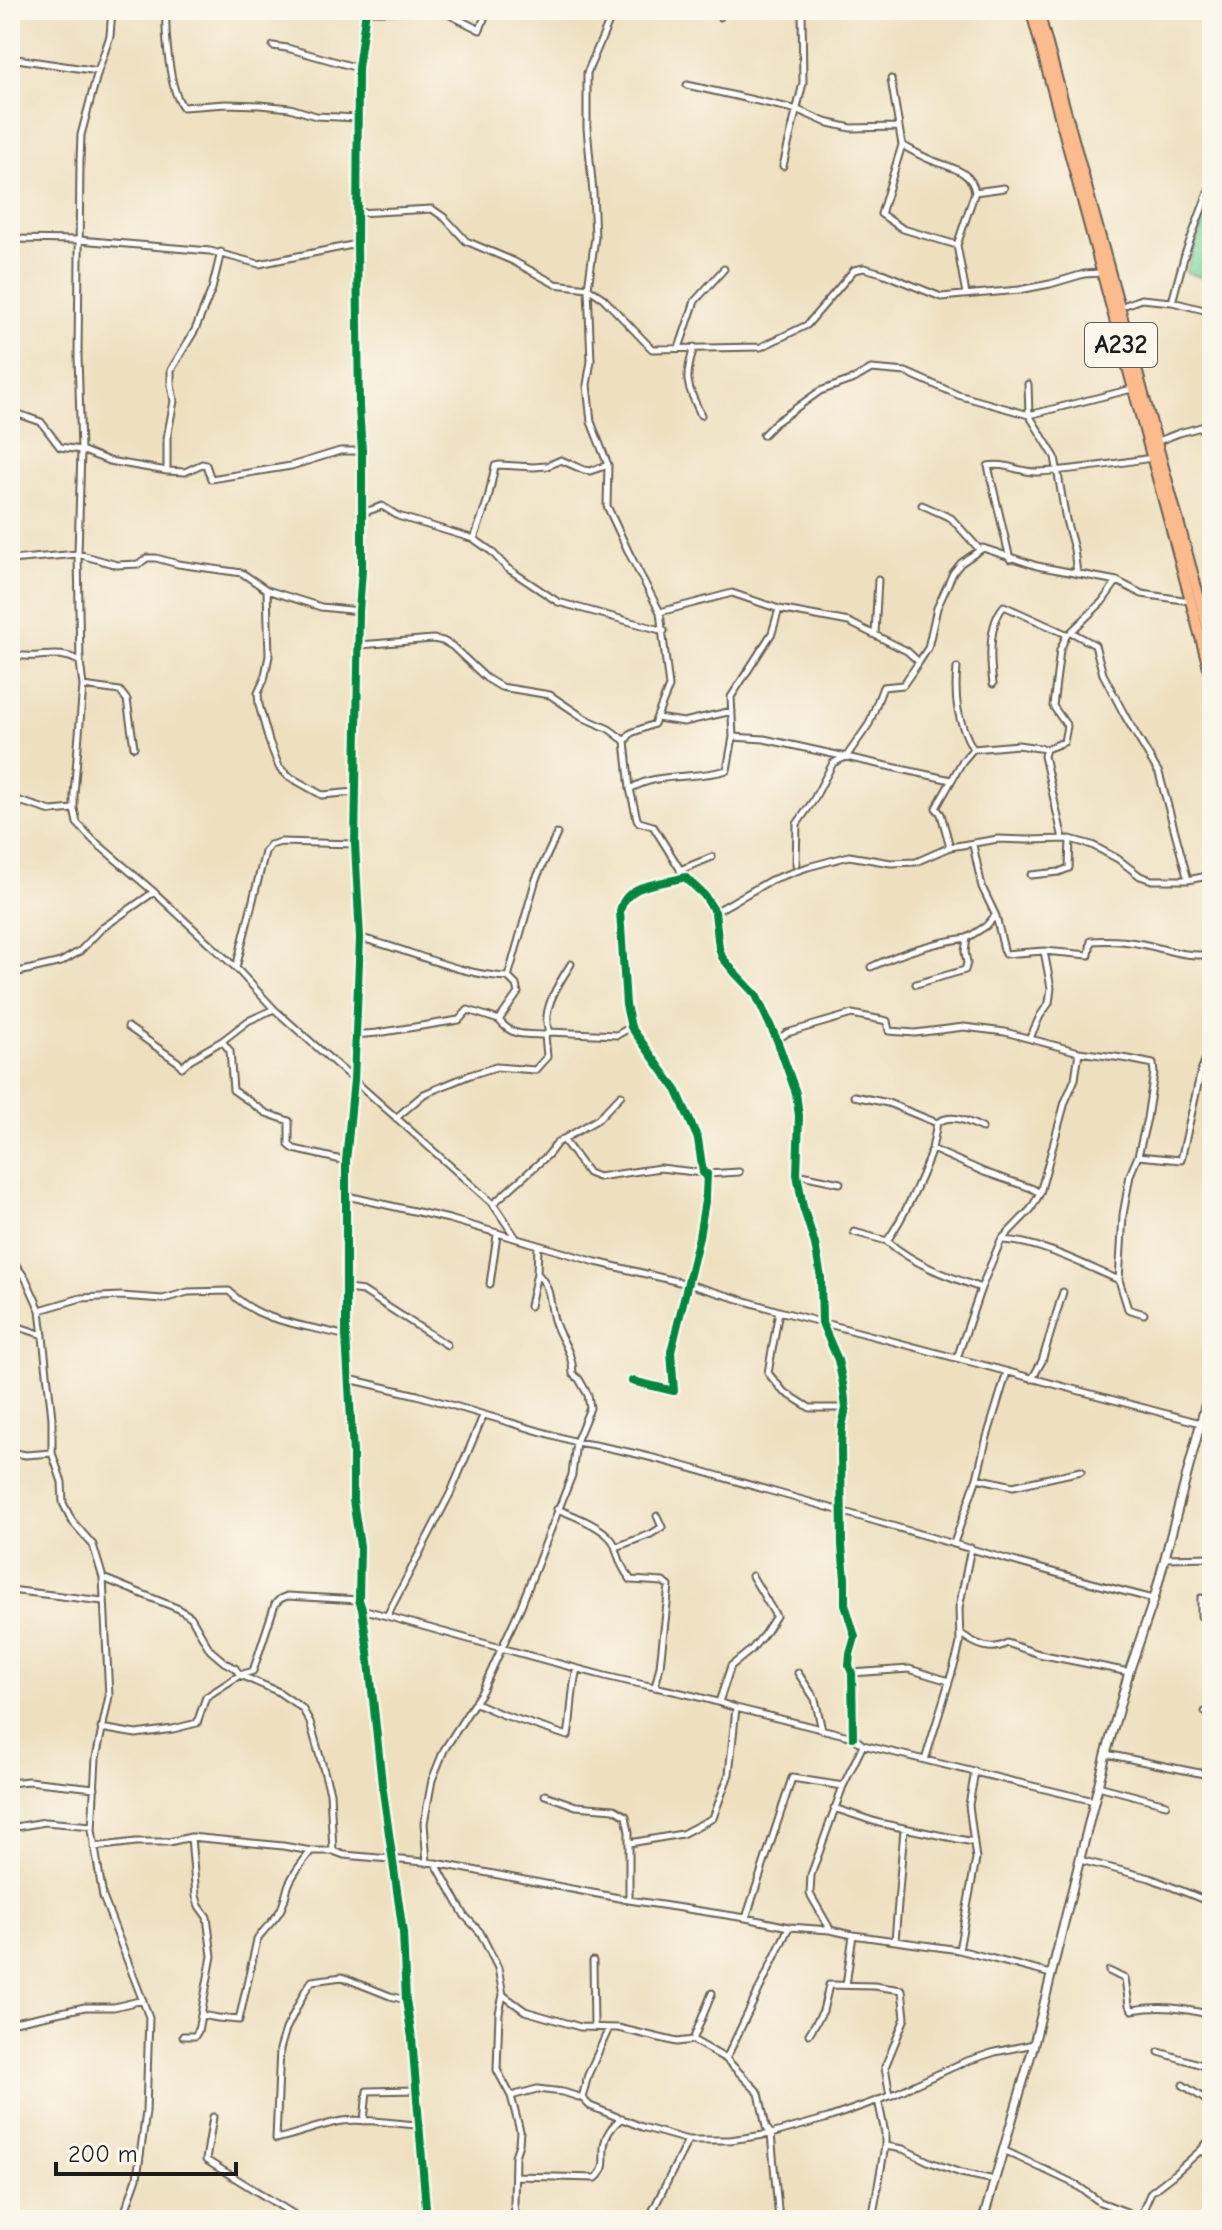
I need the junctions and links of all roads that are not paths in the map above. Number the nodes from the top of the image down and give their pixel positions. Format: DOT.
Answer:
graph roads {
  1 [pos="112,10"];
  2 [pos="166,10"];
  3 [pos="366,10"];
  4 [pos="487,10"];
  5 [pos="614,10"];
  6 [pos="723,10"];
  7 [pos="802,10"];
  8 [pos="1031,10"];
  9 [pos="1038,10"];
  10 [pos="720,17"];
  11 [pos="273,46"];
  12 [pos="10,58"];
  13 [pos="358,68"];
  14 [pos="98,71"];
  15 [pos="891,79"];
  16 [pos="687,85"];
  17 [pos="798,110"];
  18 [pos="358,118"];
  19 [pos="897,127"];
  20 [pos="902,145"];
  21 [pos="783,166"];
  22 [pos="1212,182"];
  23 [pos="1004,188"];
  24 [pos="975,192"];
  25 [pos="357,213"];
  26 [pos="10,239"];
  27 [pos="79,240"];
  28 [pos="357,244"];
  29 [pos="957,245"];
  30 [pos="221,252"];
  31 [pos="724,269"];
  32 [pos="1101,273"];
  33 [pos="588,288"];
  34 [pos="966,294"];
  35 [pos="1172,302"];
  36 [pos="1120,308"];
  37 [pos="1212,312"];
  38 [pos="694,347"];
  39 [pos="679,348"];
  40 [pos="1028,384"];
  41 [pos="1133,388"];
  42 [pos="10,411"];
  43 [pos="701,415"];
  44 [pos="1029,415"];
  45 [pos="1212,424"];
  46 [pos="763,435"];
  47 [pos="1153,444"];
  48 [pos="81,450"];
  49 [pos="362,451"];
  50 [pos="1152,458"];
  51 [pos="608,465"];
  52 [pos="1057,470"];
  53 [pos="167,471"];
  54 [pos="922,505"];
  55 [pos="360,514"];
  56 [pos="474,539"];
  57 [pos="980,550"];
  58 [pos="78,554"];
  59 [pos="1010,559"];
  60 [pos="10,560"];
  61 [pos="1077,574"];
  62 [pos="878,580"];
  63 [pos="1117,581"];
  64 [pos="267,590"];
  65 [pos="1190,601"];
  66 [pos="1207,608"];
  67 [pos="779,609"];
  68 [pos="359,611"];
  69 [pos="660,612"];
  70 [pos="664,631"];
  71 [pos="1069,633"];
  72 [pos="875,634"];
  73 [pos="1212,644"];
  74 [pos="360,645"];
  75 [pos="10,656"];
  76 [pos="80,662"];
  77 [pos="919,662"];
  78 [pos="957,668"];
  79 [pos="1212,680"];
  80 [pos="993,684"];
  81 [pos="83,686"];
  82 [pos="732,711"];
  83 [pos="657,718"];
  84 [pos="733,737"];
  85 [pos="625,741"];
  86 [pos="134,747"];
  87 [pos="973,749"];
  88 [pos="1046,749"];
  89 [pos="846,757"];
  90 [pos="951,780"];
  91 [pos="630,789"];
  92 [pos="356,792"];
  93 [pos="10,798"];
  94 [pos="20,802"];
  95 [pos="74,809"];
  96 [pos="10,821"];
  97 [pos="557,834"];
  98 [pos="1066,839"];
  99 [pos="355,844"];
  100 [pos="973,844"];
  101 [pos="950,847"];
  102 [pos="712,857"];
  103 [pos="796,864"];
  104 [pos="680,870"];
  105 [pos="1031,875"];
  106 [pos="1212,875"];
  107 [pos="685,877"];
  108 [pos="1188,880"];
  109 [pos="154,892"];
  110 [pos="715,912"];
  111 [pos="996,916"];
  112 [pos="360,938"];
  113 [pos="967,938"];
  114 [pos="1044,951"];
  115 [pos="10,953"];
  116 [pos="1212,954"];
  117 [pos="571,964"];
  118 [pos="871,967"];
  119 [pos="236,968"];
  120 [pos="14,973"];
  121 [pos="508,977"];
  122 [pos="916,984"];
  123 [pos="274,1009"];
  124 [pos="499,1020"];
  125 [pos="128,1027"];
  126 [pos="631,1027"];
  127 [pos="547,1033"];
  128 [pos="354,1035"];
  129 [pos="1030,1038"];
  130 [pos="777,1040"];
  131 [pos="222,1041"];
  132 [pos="1212,1043"];
  133 [pos="1079,1052"];
  134 [pos="354,1080"];
  135 [pos="621,1095"];
  136 [pos="854,1096"];
  137 [pos="396,1118"];
  138 [pos="937,1123"];
  139 [pos="982,1128"];
  140 [pos="563,1139"];
  141 [pos="932,1149"];
  142 [pos="1138,1156"];
  143 [pos="346,1161"];
  144 [pos="739,1172"];
  145 [pos="705,1174"];
  146 [pos="797,1174"];
  147 [pos="840,1183"];
  148 [pos="1040,1193"];
  149 [pos="347,1196"];
  150 [pos="493,1204"];
  151 [pos="1014,1228"];
  152 [pos="854,1232"];
  153 [pos="497,1235"];
  154 [pos="516,1238"];
  155 [pos="1001,1240"];
  156 [pos="887,1241"];
  157 [pos="1017,1241"];
  158 [pos="538,1246"];
  159 [pos="10,1257"];
  160 [pos="537,1273"];
  161 [pos="1119,1280"];
  162 [pos="490,1284"];
  163 [pos="688,1284"];
  164 [pos="981,1288"];
  165 [pos="347,1289"];
  166 [pos="1063,1292"];
  167 [pos="530,1306"];
  168 [pos="40,1310"];
  169 [pos="779,1311"];
  170 [pos="1144,1314"];
  171 [pos="822,1323"];
  172 [pos="10,1324"];
  173 [pos="43,1335"];
  174 [pos="346,1336"];
  175 [pos="447,1345"];
  176 [pos="957,1358"];
  177 [pos="1007,1372"];
  178 [pos="348,1379"];
  179 [pos="1032,1379"];
  180 [pos="1212,1380"];
  181 [pos="632,1381"];
  182 [pos="846,1408"];
  183 [pos="483,1416"];
  184 [pos="1201,1422"];
  185 [pos="1212,1426"];
  186 [pos="576,1442"];
  187 [pos="10,1452"];
  188 [pos="52,1453"];
  189 [pos="1081,1471"];
  190 [pos="977,1478"];
  191 [pos="557,1509"];
  192 [pos="842,1511"];
  193 [pos="657,1516"];
  194 [pos="954,1543"];
  195 [pos="616,1547"];
  196 [pos="971,1548"];
  197 [pos="1212,1557"];
  198 [pos="1164,1558"];
  199 [pos="752,1576"];
  200 [pos="103,1578"];
  201 [pos="10,1590"];
  202 [pos="1201,1598"];
  203 [pos="1154,1599"];
  204 [pos="359,1600"];
  205 [pos="103,1601"];
  206 [pos="362,1609"];
  207 [pos="387,1616"];
  208 [pos="1212,1624"];
  209 [pos="960,1632"];
  210 [pos="500,1648"];
  211 [pos="577,1669"];
  212 [pos="1129,1672"];
  213 [pos="798,1673"];
  214 [pos="852,1673"];
  215 [pos="240,1675"];
  216 [pos="949,1681"];
  217 [pos="655,1687"];
  218 [pos="719,1702"];
  219 [pos="476,1703"];
  220 [pos="736,1708"];
  221 [pos="101,1728"];
  222 [pos="822,1730"];
  223 [pos="853,1737"];
  224 [pos="863,1745"];
  225 [pos="1106,1754"];
  226 [pos="1212,1756"];
  227 [pos="925,1760"];
  228 [pos="975,1771"];
  229 [pos="10,1783"];
  230 [pos="843,1786"];
  231 [pos="1098,1786"];
  232 [pos="95,1788"];
  233 [pos="545,1795"];
  234 [pos="1094,1801"];
  235 [pos="1166,1804"];
  236 [pos="834,1808"];
  237 [pos="92,1826"];
  238 [pos="10,1828"];
  239 [pos="904,1829"];
  240 [pos="191,1837"];
  241 [pos="973,1842"];
  242 [pos="630,1843"];
  243 [pos="94,1847"];
  244 [pos="311,1851"];
  245 [pos="333,1851"];
  246 [pos="394,1860"];
  247 [pos="1079,1860"];
  248 [pos="427,1863"];
  249 [pos="436,1863"];
  250 [pos="629,1900"];
  251 [pos="1212,1903"];
  252 [pos="746,1918"];
  253 [pos="789,1927"];
  254 [pos="830,1930"];
  255 [pos="853,1935"];
  256 [pos="895,1941"];
  257 [pos="959,1950"];
  258 [pos="593,1961"];
  259 [pos="1109,1971"];
  260 [pos="1051,1974"];
  261 [pos="846,1985"];
  262 [pos="712,1993"];
  263 [pos="503,1995"];
  264 [pos="143,2000"];
  265 [pos="406,2000"];
  266 [pos="201,2015"];
  267 [pos="1212,2015"];
  268 [pos="10,2023"];
  269 [pos="594,2026"];
  270 [pos="609,2028"];
  271 [pos="809,2034"];
  272 [pos="183,2036"];
  273 [pos="693,2040"];
  274 [pos="1034,2044"];
  275 [pos="1159,2052"];
  276 [pos="726,2059"];
  277 [pos="1212,2068"];
  278 [pos="1183,2085"];
  279 [pos="415,2090"];
  280 [pos="511,2096"];
  281 [pos="890,2096"];
  282 [pos="582,2098"];
  283 [pos="878,2100"];
  284 [pos="1212,2104"];
  285 [pos="611,2114"];
  286 [pos="213,2117"];
  287 [pos="622,2118"];
  288 [pos="364,2121"];
  289 [pos="418,2125"];
  290 [pos="613,2126"];
  291 [pos="771,2134"];
  292 [pos="1212,2137"];
  293 [pos="688,2140"];
  294 [pos="885,2146"];
  295 [pos="1003,2150"];
  296 [pos="1201,2150"];
  297 [pos="1212,2158"];
  298 [pos="515,2176"];
  299 [pos="995,2180"];
  300 [pos="1128,2213"];
  301 [pos="1140,2217"];
  302 [pos="122,2220"];
  303 [pos="303,2220"];
  304 [pos="427,2220"];
  305 [pos="519,2220"];
  306 [pos="648,2220"];
  307 [pos="779,2220"];
  308 [pos="872,2220"];
  309 [pos="983,2220"];
  310 [pos="1125,2220"];
  311 [pos="1152,2220"];
  1 -- 14 [label="street"];
  2 -- 18 [label="street"];
  3 -- 4 [label="street"];
  3 -- 13 [label="street"];
  5 -- 33 [label="street"];
  6 -- 10 [label="street"];
  7 -- 17 [label="street"];
  8 -- 32 [label="highway, A232"];
  9 -- 36 [label="highway, A232"];
  11 -- 13 [label="street"];
  12 -- 14 [label="street"];
  13 -- 18 [label="street"];
  14 -- 27 [label="street"];
  15 -- 19 [label="street"];
  16 -- 17 [label="street"];
  17 -- 19 [label="street"];
  17 -- 21 [label="street"];
  18 -- 25 [label="street"];
  19 -- 20 [label="street"];
  20 -- 24 [label="street"];
  20 -- 29 [label="street"];
  22 -- 35 [label="street"];
  23 -- 24 [label="street"];
  24 -- 29 [label="street"];
  25 -- 28 [label="street"];
  25 -- 33 [label="street"];
  26 -- 27 [label="street"];
  27 -- 30 [label="street"];
  27 -- 48 [label="street"];
  28 -- 30 [label="street"];
  28 -- 49 [label="street"];
  29 -- 34 [label="street"];
  30 -- 53 [label="street"];
  31 -- 39 [label="street"];
  32 -- 34 [label="street"];
  32 -- 41 [label="highway, A232"];
  33 -- 39 [label="street"];
  33 -- 51 [label="street"];
  34 -- 38 [label="street"];
  35 -- 36 [label="street"];
  35 -- 37 [label="street"];
  36 -- 47 [label="highway, A232"];
  38 -- 39 [label="street"];
  38 -- 43 [label="street"];
  40 -- 44 [label="street"];
  41 -- 44 [label="street"];
  41 -- 47 [label="highway, A232"];
  42 -- 48 [label="street"];
  44 -- 46 [label="street"];
  44 -- 52 [label="street"];
  45 -- 47 [label="street"];
  47 -- 50 [label="highway, A232"];
  47 -- 66 [label="highway, A232"];
  48 -- 53 [label="street"];
  48 -- 58 [label="street"];
  49 -- 53 [label="street"];
  49 -- 55 [label="street"];
  50 -- 52 [label="street"];
  50 -- 65 [label="highway, A232"];
  51 -- 56 [label="street"];
  51 -- 69 [label="street"];
  52 -- 59 [label="street"];
  52 -- 61 [label="street"];
  54 -- 57 [label="street"];
  55 -- 56 [label="street"];
  55 -- 68 [label="street"];
  56 -- 70 [label="street"];
  57 -- 59 [label="street"];
  57 -- 77 [label="street"];
  58 -- 60 [label="street"];
  58 -- 64 [label="street"];
  58 -- 76 [label="street"];
  59 -- 61 [label="street"];
  61 -- 63 [label="street"];
  62 -- 72 [label="street"];
  63 -- 65 [label="street"];
  63 -- 71 [label="street"];
  64 -- 68 [label="street"];
  64 -- 92 [label="street"];
  65 -- 79 [label="highway, A232"];
  66 -- 73 [label="highway, A232"];
  67 -- 69 [label="street"];
  67 -- 72 [label="street"];
  67 -- 82 [label="street"];
  68 -- 74 [label="street"];
  69 -- 70 [label="street"];
  70 -- 83 [label="street"];
  71 -- 80 [label="street"];
  71 -- 88 [label="street"];
  71 -- 108 [label="street"];
  72 -- 77 [label="street"];
  74 -- 85 [label="street"];
  74 -- 92 [label="street"];
  75 -- 76 [label="street"];
  76 -- 81 [label="street"];
  77 -- 89 [label="street"];
  78 -- 87 [label="street"];
  81 -- 86 [label="street"];
  81 -- 95 [label="street"];
  82 -- 83 [label="street"];
  82 -- 84 [label="street"];
  83 -- 85 [label="street"];
  84 -- 89 [label="street"];
  84 -- 91 [label="street"];
  85 -- 91 [label="street"];
  87 -- 88 [label="street"];
  87 -- 90 [label="street"];
  88 -- 98 [label="street"];
  89 -- 90 [label="street"];
  89 -- 103 [label="street"];
  90 -- 101 [label="street"];
  91 -- 104 [label="street"];
  92 -- 99 [label="street"];
  93 -- 94 [label="street"];
  94 -- 95 [label="street"];
  94 -- 96 [label="street"];
  95 -- 109 [label="street"];
  97 -- 121 [label="street"];
  98 -- 100 [label="street"];
  98 -- 105 [label="street"];
  98 -- 108 [label="street"];
  99 -- 112 [label="street"];
  99 -- 119 [label="street"];
  100 -- 101 [label="street"];
  100 -- 111 [label="street"];
  101 -- 110 [label="street"];
  102 -- 104 [label="street"];
  104 -- 107 [label="street"];
  106 -- 108 [label="street"];
  107 -- 110 [label="street"];
  107 -- 126 [label="street"];
  109 -- 119 [label="street"];
  109 -- 120 [label="street"];
  110 -- 130 [label="street"];
  111 -- 113 [label="street"];
  111 -- 114 [label="street"];
  112 -- 121 [label="street"];
  112 -- 128 [label="street"];
  113 -- 118 [label="street"];
  113 -- 122 [label="street"];
  114 -- 116 [label="street"];
  114 -- 129 [label="street"];
  115 -- 120 [label="street"];
  117 -- 127 [label="street"];
  119 -- 123 [label="street"];
  121 -- 124 [label="street"];
  123 -- 131 [label="street"];
  123 -- 134 [label="street"];
  124 -- 127 [label="street"];
  124 -- 128 [label="street"];
  125 -- 131 [label="street"];
  126 -- 127 [label="street"];
  126 -- 145 [label="street"];
  127 -- 137 [label="street"];
  128 -- 134 [label="street"];
  129 -- 130 [label="street"];
  129 -- 133 [label="street"];
  130 -- 146 [label="street"];
  131 -- 143 [label="street"];
  132 -- 142 [label="street"];
  133 -- 142 [label="street"];
  133 -- 148 [label="street"];
  134 -- 137 [label="street"];
  134 -- 143 [label="street"];
  135 -- 140 [label="street"];
  136 -- 138 [label="street"];
  137 -- 150 [label="street"];
  138 -- 139 [label="street"];
  138 -- 141 [label="street"];
  140 -- 145 [label="street"];
  140 -- 150 [label="street"];
  141 -- 148 [label="street"];
  141 -- 156 [label="street"];
  142 -- 161 [label="street"];
  143 -- 149 [label="street"];
  144 -- 145 [label="street"];
  145 -- 163 [label="street"];
  146 -- 147 [label="street"];
  146 -- 171 [label="street"];
  148 -- 151 [label="street"];
  149 -- 153 [label="street"];
  149 -- 165 [label="street"];
  150 -- 154 [label="street"];
  151 -- 155 [label="street"];
  151 -- 157 [label="street"];
  152 -- 156 [label="street"];
  153 -- 154 [label="street"];
  153 -- 162 [label="street"];
  154 -- 158 [label="street"];
  155 -- 157 [label="street"];
  155 -- 164 [label="street"];
  156 -- 164 [label="street"];
  157 -- 161 [label="street"];
  158 -- 160 [label="street"];
  158 -- 163 [label="street"];
  159 -- 168 [label="street"];
  160 -- 167 [label="street"];
  160 -- 186 [label="street"];
  161 -- 170 [label="street"];
  163 -- 169 [label="street"];
  163 -- 181 [label="street"];
  164 -- 176 [label="street"];
  165 -- 174 [label="street"];
  165 -- 175 [label="street"];
  166 -- 179 [label="street"];
  168 -- 173 [label="street"];
  168 -- 174 [label="street"];
  169 -- 171 [label="street"];
  169 -- 182 [label="street"];
  171 -- 176 [label="street"];
  171 -- 182 [label="street"];
  172 -- 173 [label="street"];
  173 -- 188 [label="street"];
  174 -- 178 [label="street"];
  176 -- 177 [label="street"];
  177 -- 179 [label="street"];
  177 -- 190 [label="street"];
  178 -- 183 [label="street"];
  178 -- 204 [label="street"];
  179 -- 184 [label="street"];
  180 -- 184 [label="street"];
  182 -- 192 [label="street"];
  183 -- 186 [label="street"];
  183 -- 207 [label="street"];
  184 -- 185 [label="street"];
  184 -- 198 [label="street"];
  186 -- 191 [label="street"];
  186 -- 192 [label="street"];
  187 -- 188 [label="street"];
  188 -- 200 [label="street"];
  189 -- 190 [label="street"];
  190 -- 194 [label="street"];
  191 -- 195 [label="street"];
  191 -- 210 [label="street"];
  192 -- 194 [label="street"];
  192 -- 214 [label="street"];
  193 -- 195 [label="street"];
  194 -- 196 [label="street"];
  195 -- 217 [label="street"];
  196 -- 203 [label="street"];
  196 -- 209 [label="street"];
  197 -- 198 [label="street"];
  198 -- 203 [label="street"];
  199 -- 218 [label="street"];
  200 -- 205 [label="street"];
  200 -- 215 [label="street"];
  201 -- 205 [label="street"];
  202 -- 208 [label="street"];
  203 -- 212 [label="street"];
  204 -- 206 [label="street"];
  204 -- 215 [label="street"];
  205 -- 221 [label="street"];
  206 -- 207 [label="street"];
  206 -- 246 [label="street"];
  207 -- 210 [label="street"];
  209 -- 212 [label="street"];
  209 -- 216 [label="street"];
  210 -- 211 [label="street"];
  210 -- 219 [label="street"];
  211 -- 217 [label="street"];
  211 -- 219 [label="street"];
  212 -- 225 [label="street"];
  213 -- 222 [label="street"];
  214 -- 216 [label="street"];
  214 -- 223 [label="street"];
  215 -- 221 [label="street"];
  215 -- 245 [label="street"];
  216 -- 227 [label="street"];
  217 -- 218 [label="street"];
  218 -- 220 [label="street"];
  219 -- 248 [label="street"];
  220 -- 222 [label="street"];
  220 -- 242 [label="street"];
  221 -- 232 [label="street"];
  222 -- 223 [label="street"];
  223 -- 224 [label="street"];
  224 -- 227 [label="street"];
  224 -- 230 [label="street"];
  225 -- 226 [label="street"];
  225 -- 231 [label="street"];
  227 -- 228 [label="street"];
  228 -- 234 [label="street"];
  228 -- 241 [label="street"];
  229 -- 232 [label="street"];
  230 -- 236 [label="street"];
  230 -- 252 [label="street"];
  231 -- 234 [label="street"];
  231 -- 235 [label="street"];
  232 -- 237 [label="street"];
  233 -- 242 [label="street"];
  234 -- 247 [label="street"];
  236 -- 239 [label="street"];
  236 -- 254 [label="street"];
  237 -- 238 [label="street"];
  237 -- 243 [label="street"];
  239 -- 241 [label="street"];
  239 -- 256 [label="street"];
  240 -- 243 [label="street"];
  240 -- 244 [label="street"];
  240 -- 266 [label="street"];
  241 -- 257 [label="street"];
  242 -- 250 [label="street"];
  243 -- 264 [label="street"];
  244 -- 245 [label="street"];
  244 -- 266 [label="street"];
  245 -- 246 [label="street"];
  246 -- 248 [label="street"];
  246 -- 265 [label="street"];
  247 -- 251 [label="street"];
  247 -- 260 [label="street"];
  248 -- 249 [label="street"];
  249 -- 250 [label="street"];
  249 -- 263 [label="street"];
  250 -- 252 [label="street"];
  252 -- 253 [label="street"];
  253 -- 254 [label="street"];
  253 -- 276 [label="street"];
  254 -- 255 [label="street"];
  255 -- 256 [label="street"];
  255 -- 261 [label="street"];
  256 -- 257 [label="street"];
  257 -- 260 [label="street"];
  258 -- 269 [label="street"];
  259 -- 267 [label="street"];
  260 -- 274 [label="street"];
  261 -- 271 [label="street"];
  261 -- 281 [label="street"];
  262 -- 273 [label="street"];
  263 -- 269 [label="street"];
  263 -- 280 [label="street"];
  264 -- 268 [label="street"];
  264 -- 302 [label="street"];
  265 -- 279 [label="street"];
  265 -- 288 [label="street"];
  266 -- 272 [label="street"];
  269 -- 270 [label="street"];
  270 -- 273 [label="street"];
  270 -- 282 [label="street"];
  273 -- 276 [label="street"];
  274 -- 281 [label="street"];
  274 -- 295 [label="street"];
  275 -- 277 [label="street"];
  276 -- 291 [label="street"];
  278 -- 284 [label="street"];
  279 -- 288 [label="street"];
  279 -- 289 [label="street"];
  280 -- 282 [label="street"];
  280 -- 298 [label="street"];
  281 -- 283 [label="street"];
  282 -- 285 [label="street"];
  283 -- 291 [label="street"];
  283 -- 294 [label="street"];
  285 -- 287 [label="street"];
  285 -- 290 [label="street"];
  286 -- 303 [label="street"];
  287 -- 290 [label="street"];
  287 -- 293 [label="street"];
  288 -- 289 [label="street"];
  289 -- 304 [label="street"];
  290 -- 298 [label="street"];
  291 -- 293 [label="street"];
  291 -- 307 [label="street"];
  292 -- 296 [label="street"];
  293 -- 306 [label="street"];
  294 -- 299 [label="street"];
  294 -- 308 [label="street"];
  295 -- 299 [label="street"];
  295 -- 300 [label="street"];
  296 -- 297 [label="street"];
  296 -- 301 [label="street"];
  298 -- 305 [label="street"];
  299 -- 309 [label="street"];
  300 -- 301 [label="street"];
  300 -- 310 [label="street"];
  301 -- 311 [label="street"];
}
